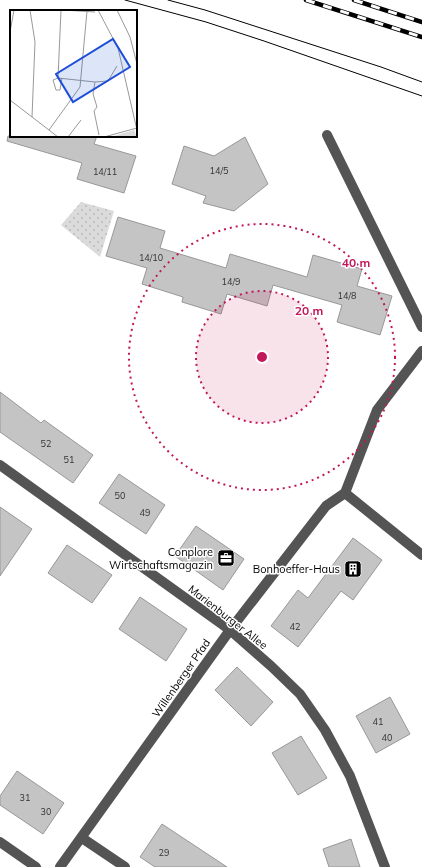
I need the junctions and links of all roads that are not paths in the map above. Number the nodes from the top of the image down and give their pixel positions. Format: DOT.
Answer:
graph roads {
  1 [pos="327,135"];
  2 [pos="422,327"];
  3 [pos="422,351"];
  4 [pos="0,465"];
  5 [pos="345,493"];
  6 [pos="422,555"];
  7 [pos="230,630"];
  8 [pos="82,838"];
  9 [pos="0,842"];
  10 [pos="36,867"];
  11 [pos="60,867"];
  12 [pos="126,867"];
  13 [pos="385,867"];
  1 -- 2 [label="street"];
  3 -- 5 [label="street"];
  4 -- 7 [label="street, Marienburger Allee"];
  5 -- 6 [label="street"];
  5 -- 7 [label="street, Willenberger Pfad"];
  7 -- 8 [label="street, Willenberger Pfad"];
  7 -- 13 [label="street, Marienburger Allee"];
  8 -- 11 [label="street, Willenberger Pfad"];
  8 -- 12 [label="street"];
  9 -- 10 [label="street"];
}
